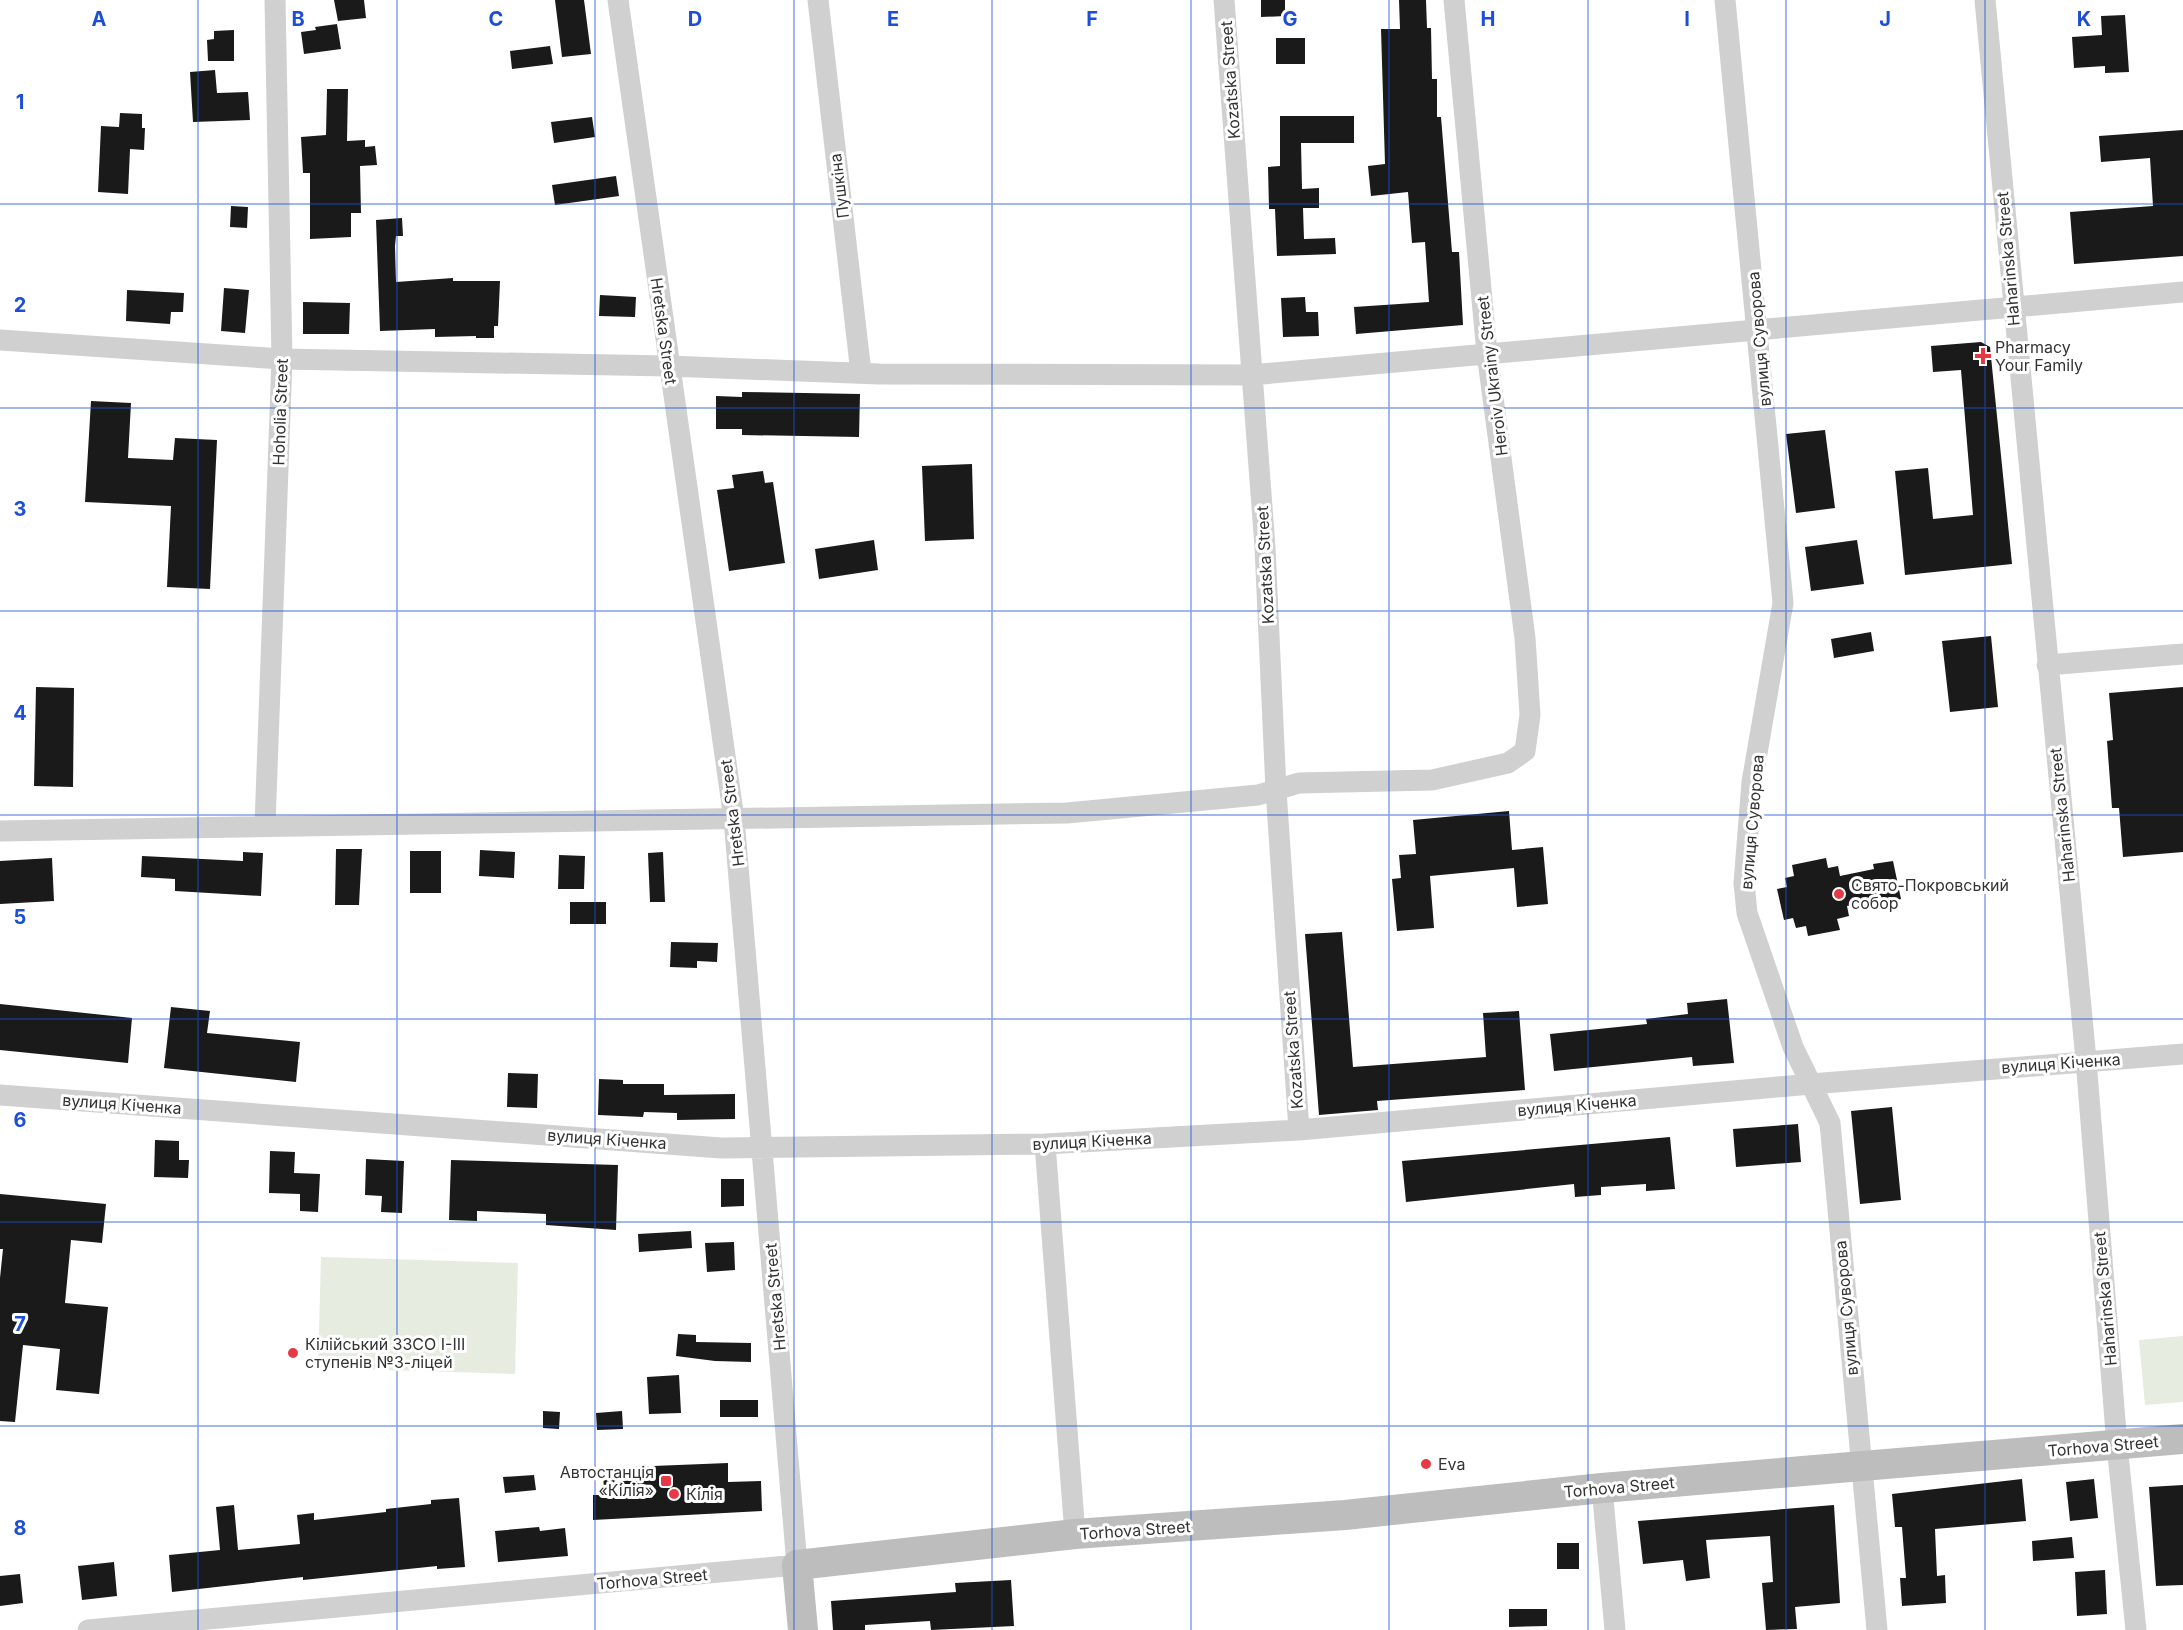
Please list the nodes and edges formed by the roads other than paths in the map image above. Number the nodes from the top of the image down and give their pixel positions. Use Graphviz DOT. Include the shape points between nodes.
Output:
graph roads {
  1 [pos="274,0"];
  2 [pos="618,0"];
  3 [pos="818,0"];
  4 [pos="1224,0"];
  5 [pos="1454,0"];
  6 [pos="1725,0"];
  7 [pos="1986,0"];
  8 [pos="2183,292"];
  9 [pos="2013,307"];
  10 [pos="1758,329"];
  11 [pos="0,340"];
  12 [pos="1487,353"];
  13 [pos="282,359"];
  14 [pos="668,366"];
  15 [pos="861,373"];
  16 [pos="1251,375"];
  17 [pos="2183,654"];
  18 [pos="2047,665"];
  19 [pos="1276,790"];
  20 [pos="734,819"];
  21 [pos="265,825"];
  22 [pos="0,831"];
  23 [pos="2183,1054"];
  24 [pos="2086,1060"];
  25 [pos="1811,1084"];
  26 [pos="0,1095"];
  27 [pos="1299,1130"];
  28 [pos="1045,1143"];
  29 [pos="763,1148"];
  30 [pos="2183,1439"];
  31 [pos="2117,1445"];
  32 [pos="1859,1466"];
  33 [pos="1602,1488"];
  34 [pos="1075,1534"];
  35 [pos="797,1565"];
  36 [pos="88,1630"];
  37 [pos="803,1630"];
  38 [pos="1615,1630"];
  39 [pos="1876,1630"];
  40 [pos="2136,1630"];
  1 -- 13 [label="street, Hoholia Street"];
  2 -- 14 [label="street, Hretska Street"];
  3 -- 15 [label="street, Пушкіна"];
  4 -- 16 [label="street, Kozatska Street"];
  5 -- 12 [label="street, Heroiv Ukrainy Street"];
  6 -- 10 [label="street, вулиця Суворова"];
  7 -- 9 [label="street, Haharinska Street"];
  8 -- 9 [label="street"];
  9 -- 10 [label="street"];
  9 -- 18 [label="street, Haharinska Street"];
  10 -- 12 [label="street"];
  10 -- 25 [label="street, вулиця Суворова" via="1783,603 1752,782 1744,883 1747,913 1793,1047"];
  11 -- 13 [label="street"];
  12 -- 16 [label="street"];
  12 -- 19 [label="street, Heroiv Ukrainy Street" via="1525,638 1530,715 1525,751 1508,763 1432,780 1299,783"];
  13 -- 14 [label="street"];
  13 -- 21 [label="street, Hoholia Street"];
  14 -- 15 [label="street"];
  14 -- 20 [label="street, Hretska Street"];
  15 -- 16 [label="street"];
  16 -- 19 [label="street, Kozatska Street" via="1265,547"];
  17 -- 18 [label="street"];
  18 -- 24 [label="street, Haharinska Street"];
  19 -- 20 [label="street" via="1258,795 1067,813"];
  19 -- 27 [label="street, Kozatska Street"];
  20 -- 21 [label="street"];
  20 -- 29 [label="street, Hretska Street"];
  21 -- 22 [label="street"];
  23 -- 24 [label="street, вулиця Кіченка"];
  24 -- 25 [label="street, вулиця Кіченка"];
  24 -- 31 [label="street, Haharinska Street"];
  25 -- 27 [label="street, вулиця Кіченка"];
  25 -- 32 [label="street, вулиця Суворова" via="1830,1123"];
  26 -- 29 [label="street, вулиця Кіченка"];
  27 -- 28 [label="street, вулиця Кіченка"];
  28 -- 29 [label="street, вулиця Кіченка"];
  28 -- 34 [label="street"];
  29 -- 35 [label="street, Hretska Street"];
  30 -- 31 [label="main road, Torhova Street"];
  31 -- 32 [label="main road, Torhova Street"];
  31 -- 40 [label="street, Haharinska Street"];
  32 -- 33 [label="main road, Torhova Street"];
  32 -- 39 [label="street, вулиця Суворова"];
  33 -- 34 [label="main road, Torhova Street" via="1345,1515"];
  33 -- 38 [label="street"];
  34 -- 35 [label="main road, Torhova Street"];
  35 -- 36 [label="street, Torhova Street"];
  35 -- 37 [label="main road, Hretska Street"];
}
